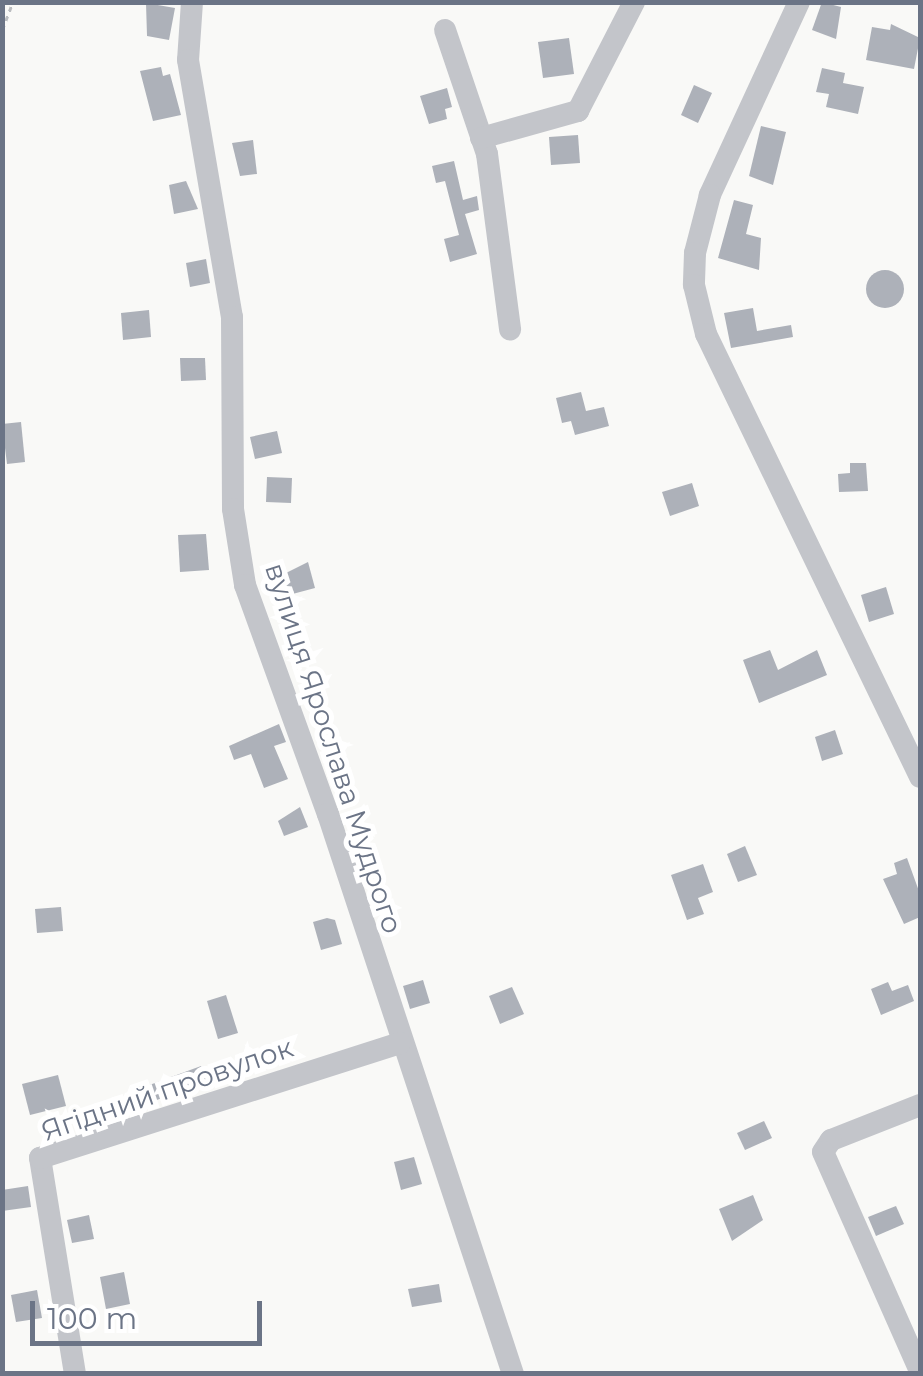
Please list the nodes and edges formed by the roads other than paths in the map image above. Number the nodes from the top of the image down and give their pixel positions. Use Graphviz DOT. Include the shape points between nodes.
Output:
graph roads {
  1 [pos="192,2"];
  2 [pos="634,2"];
  3 [pos="799,2"];
  4 [pos="445,30"];
  5 [pos="481,138"];
  6 [pos="510,329"];
  7 [pos="920,777"];
  8 [pos="400,1043"];
  9 [pos="920,1106"];
  10 [pos="920,1371"];
  11 [pos="75,1374"];
  12 [pos="512,1374"];
  1 -- 8 [label="street, вулиця Ярослава Мудрого" via="188,60 232,317 238,550 253,613 328,814"];
  2 -- 5 [label="street" via="578,112"];
  3 -- 7 [label="street" via="710,194 694,253 694,284 706,334"];
  4 -- 5 [label="street"];
  5 -- 6 [label="street"];
  8 -- 11 [label="street, Ягідний провулок" via="40,1158"];
  8 -- 12 [label="street, вулиця Ярослава Мудрого"];
  9 -- 10 [label="street" via="831,1140 823,1152"];
}
